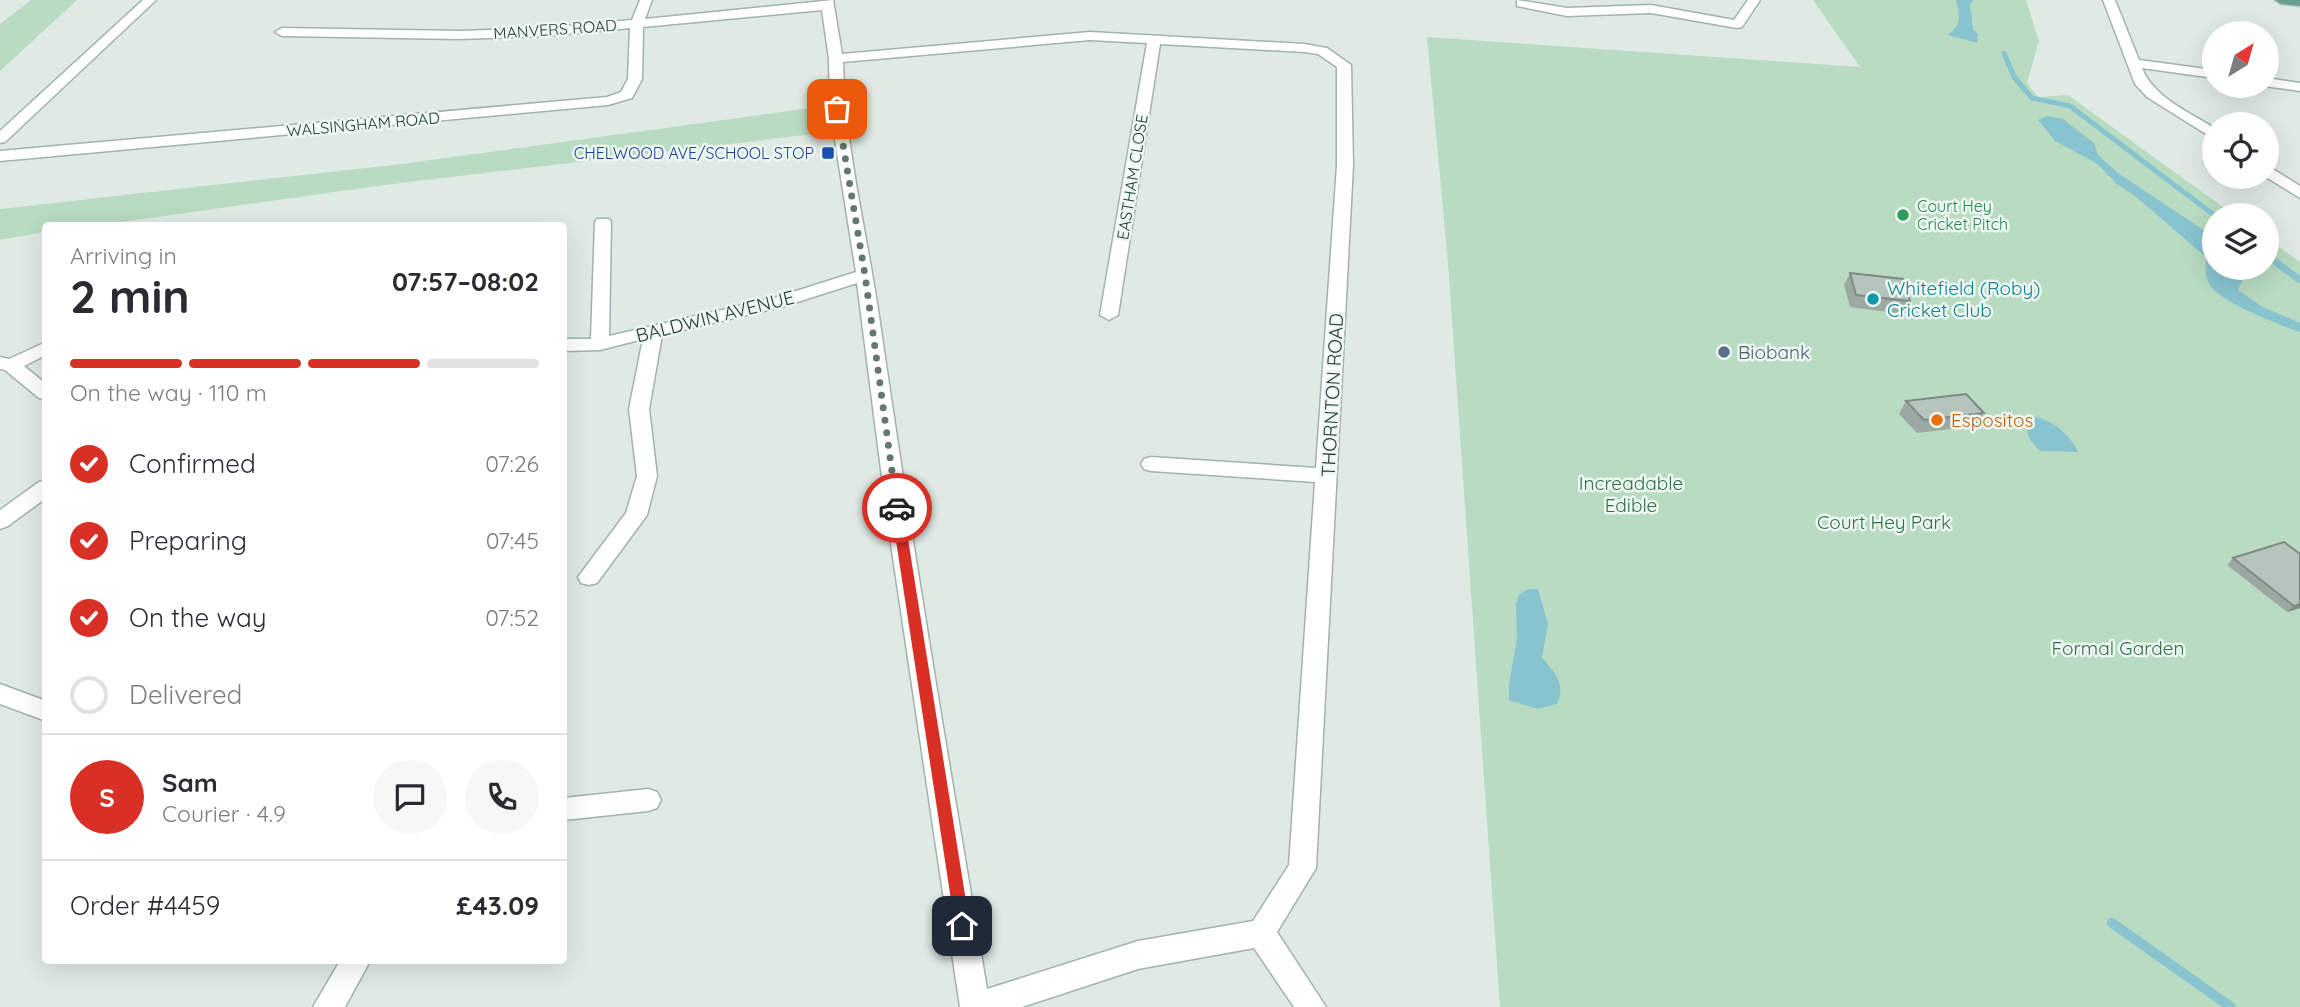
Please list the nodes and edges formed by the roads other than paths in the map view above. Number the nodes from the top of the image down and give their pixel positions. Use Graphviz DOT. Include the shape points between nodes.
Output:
graph roads {
  1 [pos="150,0"];
  2 [pos="646,0"];
  3 [pos="1754,0"];
  4 [pos="2109,0"];
  5 [pos="2281,0"];
  6 [pos="1520,2"];
  7 [pos="2300,2"];
  8 [pos="828,3"];
  9 [pos="1507,12"];
  10 [pos="636,23"];
  11 [pos="282,32"];
  12 [pos="1154,39"];
  13 [pos="836,59"];
  14 [pos="2133,63"];
  15 [pos="2202,72"];
  16 [pos="2279,84"];
  17 [pos="2300,86"];
  18 [pos="2202,127"];
  19 [pos="0,139"];
  20 [pos="0,156"];
  21 [pos="2279,178"];
  22 [pos="2300,192"];
  23 [pos="603,222"];
  24 [pos="865,275"];
  25 [pos="1109,315"];
  26 [pos="654,331"];
  27 [pos="600,344"];
  28 [pos="567,345"];
  29 [pos="42,350"];
  30 [pos="5,364"];
  31 [pos="42,391"];
  32 [pos="1151,464"];
  33 [pos="1327,476"];
  34 [pos="42,490"];
  35 [pos="0,521"];
  36 [pos="589,577"];
  37 [pos="0,694"];
  38 [pos="42,710"];
  39 [pos="648,800"];
  40 [pos="567,809"];
  41 [pos="1261,933"];
  42 [pos="354,964"];
  43 [pos="328,1007"];
  44 [pos="976,1007"];
  45 [pos="1311,1007"];
  1 -- 19 [label="street"];
  2 -- 10 [label="street, WALSINGHAM ROAD"];
  3 -- 6 [label="street" via="1738,28 1651,9 1567,12"];
  4 -- 14 [label="street"];
  5 -- 7 [label="main road"];
  6 -- 9 [label="street"];
  8 -- 10 [label="street, MANVERS ROAD"];
  8 -- 13 [label="street"];
  10 -- 11 [label="street, MANVERS ROAD" via="460,35"];
  10 -- 20 [label="street, WALSINGHAM ROAD" via="635,79 627,95 608,101"];
  12 -- 13 [label="street, THORNTON ROAD" via="1070,37"];
  12 -- 25 [label="street, EASTHAM CLOSE"];
  12 -- 33 [label="street, THORNTON ROAD" via="1304,48 1322,51 1344,65 1345,165"];
  13 -- 24 [label="street" via="837,109"];
  14 -- 15 [label="street"];
  14 -- 18 [label="street" via="2140,82 2152,94"];
  16 -- 17 [label="street"];
  21 -- 22 [label="street"];
  23 -- 27 [label="street"];
  24 -- 26 [label="street, BALDWIN AVENUE" via="779,302"];
  24 -- 44 [label="street" via="899,524"];
  26 -- 27 [label="street, BALDWIN AVENUE"];
  26 -- 36 [label="street" via="639,410 647,475 636,515"];
  27 -- 28 [label="street, BALDWIN AVENUE"];
  29 -- 30 [label="street"];
  30 -- 31 [label="street"];
  32 -- 33 [label="street"];
  33 -- 41 [label="street, THORNTON ROAD" via="1302,868"];
  34 -- 35 [label="street"];
  37 -- 38 [label="street"];
  39 -- 40 [label="street"];
  41 -- 44 [label="street" via="1138,955"];
  41 -- 45 [label="street"];
  42 -- 43 [label="street"];
}
